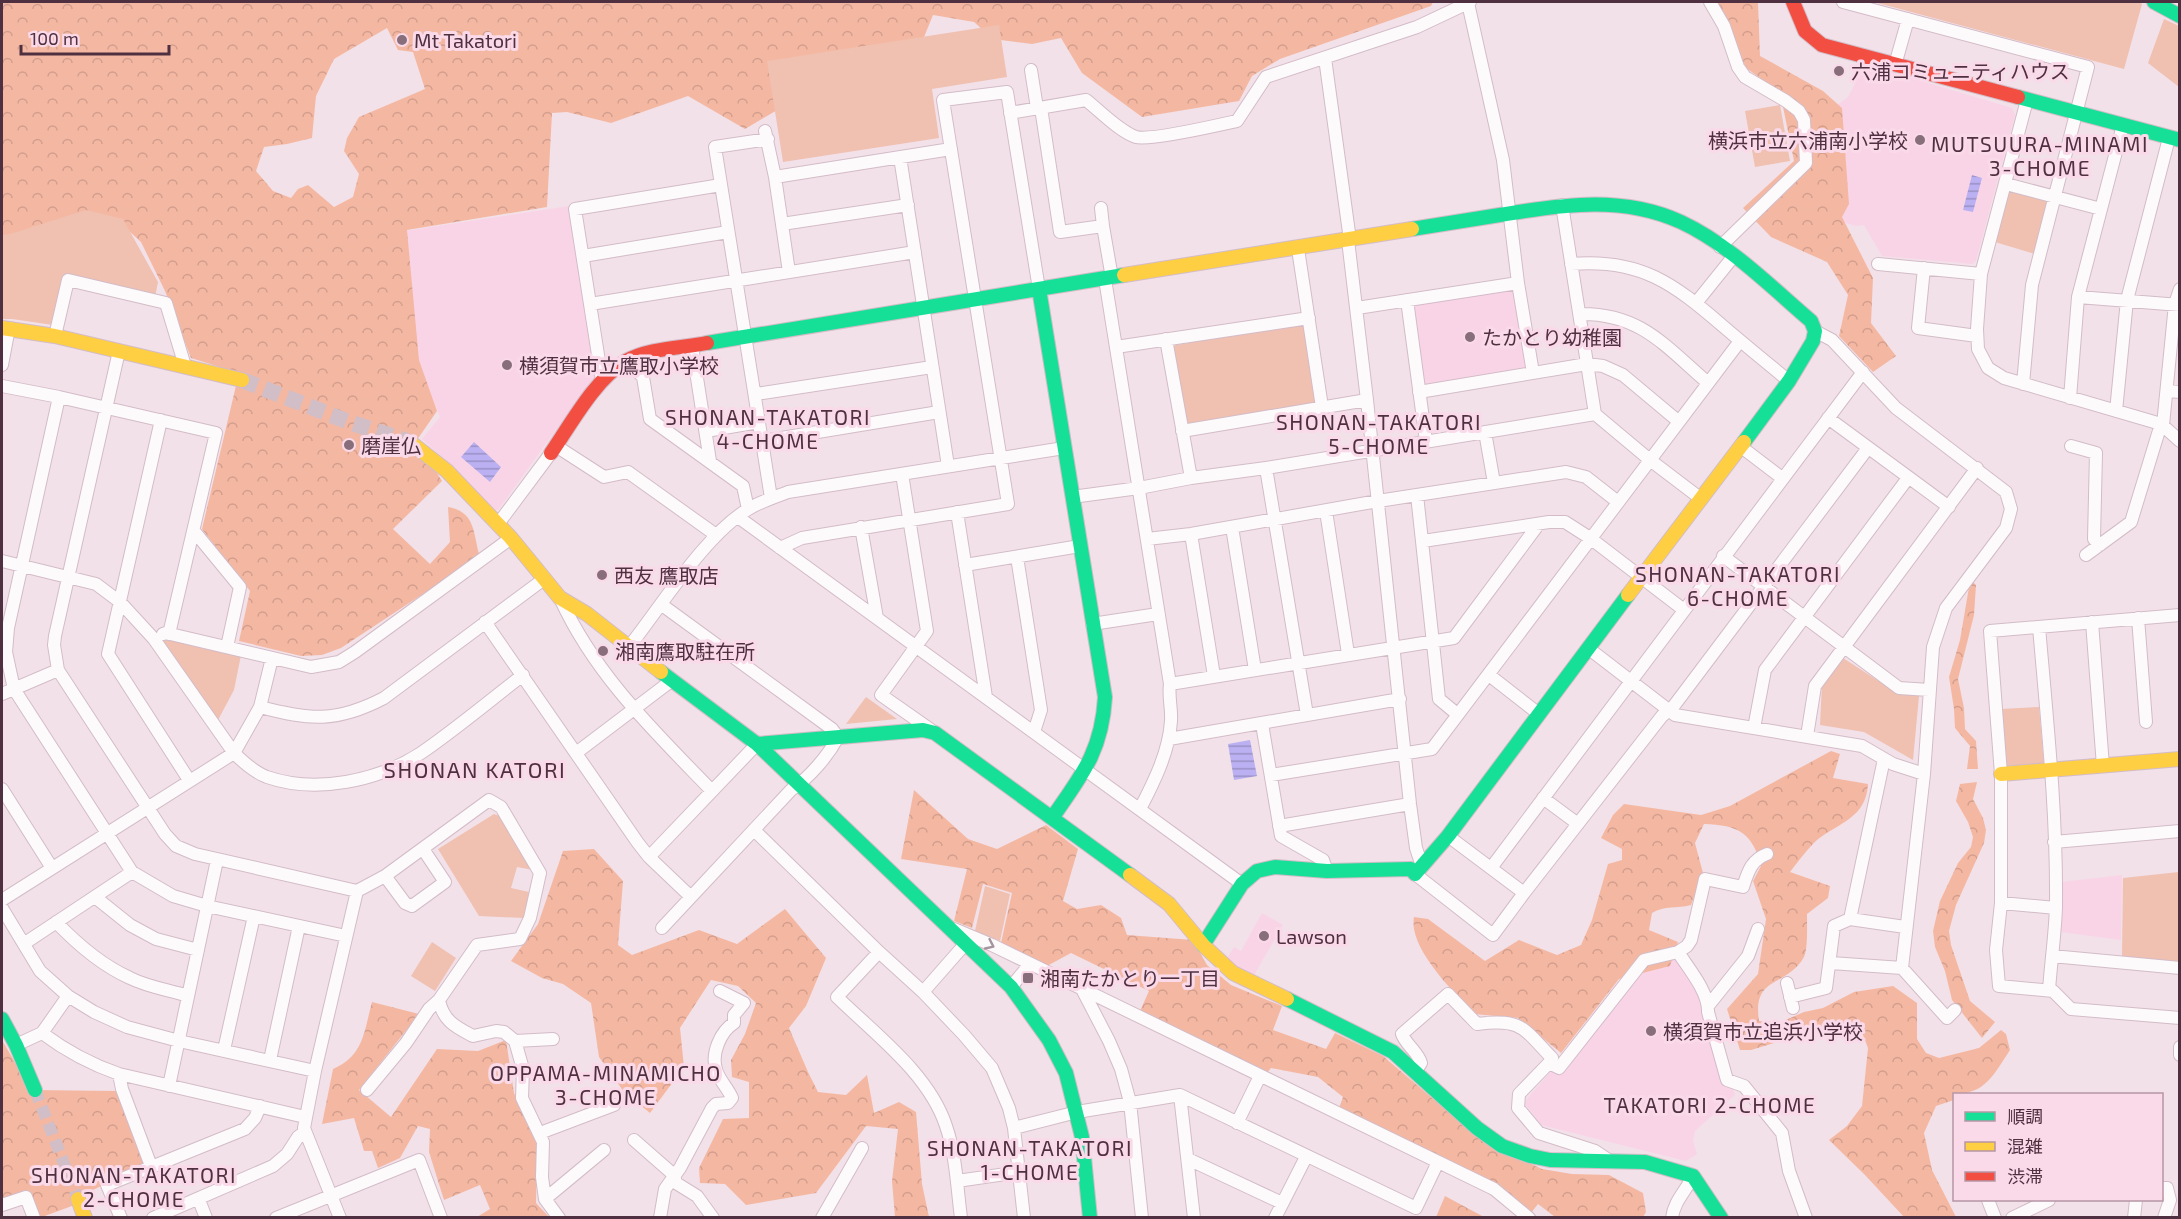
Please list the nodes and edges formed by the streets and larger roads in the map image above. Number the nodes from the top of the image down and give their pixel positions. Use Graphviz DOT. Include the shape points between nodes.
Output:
graph roads {
  1 [pos="1469,2"];
  2 [pos="1710,2"];
  3 [pos="1792,2"];
  4 [pos="1843,2"];
  5 [pos="2154,2"];
  6 [pos="2180,16"];
  7 [pos="1908,19"];
  8 [pos="1325,58"];
  9 [pos="1895,65"];
  10 [pos="1031,70"];
  11 [pos="2027,100"];
  12 [pos="1039,108"];
  13 [pos="1010,113"];
  14 [pos="2076,113"];
  15 [pos="2123,125"];
  16 [pos="2174,139"];
  17 [pos="951,149"];
  18 [pos="900,157"];
  19 [pos="775,177"];
  20 [pos="2006,184"];
  21 [pos="721,185"];
  22 [pos="2054,196"];
  23 [pos="908,205"];
  24 [pos="1562,205"];
  25 [pos="1101,208"];
  26 [pos="2101,209"];
  27 [pos="1510,214"];
  28 [pos="782,224"];
  29 [pos="1103,226"];
  30 [pos="728,232"];
  31 [pos="1349,240"];
  32 [pos="1720,247"];
  33 [pos="1298,249"];
  34 [pos="915,252"];
  35 [pos="583,256"];
  36 [pos="1733,257"];
  37 [pos="1571,264"];
  38 [pos="1878,264"];
  39 [pos="1924,268"];
  40 [pos="789,272"];
  41 [pos="1981,274"];
  42 [pos="1108,279"];
  43 [pos="736,281"];
  44 [pos="1518,283"];
  45 [pos="1039,289"];
  46 [pos="2180,289"];
  47 [pos="2078,297"];
  48 [pos="976,300"];
  49 [pos="1407,300"];
  50 [pos="2127,300"];
  51 [pos="1696,303"];
  52 [pos="590,304"];
  53 [pos="2177,305"];
  54 [pos="924,307"];
  55 [pos="1357,308"];
  56 [pos="1580,314"];
  57 [pos="1309,318"];
  58 [pos="5,328"];
  59 [pos="1815,331"];
  60 [pos="55,336"];
  61 [pos="1977,336"];
  62 [pos="745,337"];
  63 [pos="1166,339"];
  64 [pos="1740,341"];
  65 [pos="692,346"];
  66 [pos="1116,347"];
  67 [pos="119,351"];
  68 [pos="626,361"];
  69 [pos="1587,364"];
  70 [pos="2,365"];
  71 [pos="185,366"];
  72 [pos="932,367"];
  73 [pos="1863,372"];
  74 [pos="1533,374"];
  75 [pos="242,380"];
  76 [pos="602,380"];
  77 [pos="1789,381"];
  78 [pos="1707,382"];
  79 [pos="2023,384"];
  80 [pos="2,386"];
  81 [pos="2173,391"];
  82 [pos="1419,392"];
  83 [pos="756,394"];
  84 [pos="59,397"];
  85 [pos="2070,398"];
  86 [pos="1367,400"];
  87 [pos="1322,407"];
  88 [pos="106,408"];
  89 [pos="2116,411"];
  90 [pos="939,412"];
  91 [pos="1595,414"];
  92 [pos="1828,418"];
  93 [pos="161,420"];
  94 [pos="1678,421"];
  95 [pos="759,422"];
  96 [pos="2162,425"];
  97 [pos="1182,430"];
  98 [pos="706,431"];
  99 [pos="1485,432"];
  100 [pos="763,441"];
  101 [pos="1425,441"];
  102 [pos="2180,441"];
  103 [pos="410,442"];
  104 [pos="1740,446"];
  105 [pos="2071,446"];
  106 [pos="1064,448"];
  107 [pos="1868,448"];
  108 [pos="553,449"];
  109 [pos="1372,450"];
  110 [pos="1001,458"];
  111 [pos="710,460"];
  112 [pos="1650,460"];
  113 [pos="948,466"];
  114 [pos="1266,468"];
  115 [pos="1977,468"];
  116 [pos="902,474"];
  117 [pos="1191,478"];
  118 [pos="1782,478"];
  119 [pos="1908,478"];
  120 [pos="1494,483"];
  121 [pos="1138,488"];
  122 [pos="1417,495"];
  123 [pos="1072,497"];
  124 [pos="771,498"];
  125 [pos="1700,498"];
  126 [pos="1378,501"];
  127 [pos="1618,502"];
  128 [pos="1949,507"];
  129 [pos="748,509"];
  130 [pos="1326,511"];
  131 [pos="957,512"];
  132 [pos="738,517"];
  133 [pos="1275,518"];
  134 [pos="910,519"];
  135 [pos="498,525"];
  136 [pos="1538,525"];
  137 [pos="1232,526"];
  138 [pos="861,527"];
  139 [pos="194,531"];
  140 [pos="1191,534"];
  141 [pos="716,535"];
  142 [pos="511,538"];
  143 [pos="1590,538"];
  144 [pos="1147,539"];
  145 [pos="1423,541"];
  146 [pos="2100,545"];
  147 [pos="1080,546"];
  148 [pos="780,548"];
  149 [pos="2086,555"];
  150 [pos="1723,556"];
  151 [pos="1017,557"];
  152 [pos="2,561"];
  153 [pos="965,565"];
  154 [pos="22,566"];
  155 [pos="68,577"];
  156 [pos="1640,577"];
  157 [pos="544,579"];
  158 [pos="1762,587"];
  159 [pos="560,598"];
  160 [pos="120,602"];
  161 [pos="662,605"];
  162 [pos="1684,610"];
  163 [pos="1158,614"];
  164 [pos="2180,615"];
  165 [pos="1803,617"];
  166 [pos="877,618"];
  167 [pos="2138,618"];
  168 [pos="485,622"];
  169 [pos="2092,622"];
  170 [pos="1092,624"];
  171 [pos="2039,627"];
  172 [pos="169,634"];
  173 [pos="154,639"];
  174 [pos="1434,641"];
  175 [pos="916,646"];
  176 [pos="227,647"];
  177 [pos="1394,647"];
  178 [pos="1845,647"];
  179 [pos="628,648"];
  180 [pos="1588,648"];
  181 [pos="1348,654"];
  182 [pos="272,658"];
  183 [pos="1298,663"];
  184 [pos="58,670"];
  185 [pos="1255,670"];
  186 [pos="522,675"];
  187 [pos="1214,675"];
  188 [pos="1489,675"];
  189 [pos="671,681"];
  190 [pos="1631,682"];
  191 [pos="1170,684"];
  192 [pos="14,689"];
  193 [pos="1929,690"];
  194 [pos="2,694"];
  195 [pos="986,697"];
  196 [pos="1400,699"];
  197 [pos="260,707"];
  198 [pos="633,710"];
  199 [pos="1668,710"];
  200 [pos="1457,714"];
  201 [pos="1539,714"];
  202 [pos="1307,715"];
  203 [pos="2146,722"];
  204 [pos="1262,724"];
  205 [pos="1754,728"];
  206 [pos="1034,732"];
  207 [pos="935,733"];
  208 [pos="1807,736"];
  209 [pos="838,737"];
  210 [pos="1169,739"];
  211 [pos="757,744"];
  212 [pos="1406,752"];
  213 [pos="234,753"];
  214 [pos="576,753"];
  215 [pos="1884,759"];
  216 [pos="2180,759"];
  217 [pos="2103,766"];
  218 [pos="1085,770"];
  219 [pos="2051,770"];
  220 [pos="1924,774"];
  221 [pos="2001,774"];
  222 [pos="1271,775"];
  223 [pos="189,780"];
  224 [pos="799,785"];
  225 [pos="2,789"];
  226 [pos="712,790"];
  227 [pos="1544,798"];
  228 [pos="1410,804"];
  229 [pos="146,808"];
  230 [pos="1140,809"];
  231 [pos="1052,818"];
  232 [pos="1578,824"];
  233 [pos="1279,826"];
  234 [pos="754,830"];
  235 [pos="2180,831"];
  236 [pos="106,834"];
  237 [pos="1448,836"];
  238 [pos="2054,842"];
  239 [pos="423,849"];
  240 [pos="1767,854"];
  241 [pos="649,857"];
  242 [pos="217,860"];
  243 [pos="52,868"];
  244 [pos="1491,868"];
  245 [pos="1418,870"];
  246 [pos="1327,871"];
  247 [pos="132,872"];
  248 [pos="385,876"];
  249 [pos="1242,884"];
  250 [pos="357,891"];
  251 [pos="1524,893"];
  252 [pos="95,897"];
  253 [pos="691,897"];
  254 [pos="2,900"];
  255 [pos="2001,903"];
  256 [pos="207,906"];
  257 [pos="2,908"];
  258 [pos="2056,908"];
  259 [pos="254,916"];
  260 [pos="1850,920"];
  261 [pos="56,922"];
  262 [pos="298,926"];
  263 [pos="1905,927"];
  264 [pos="662,928"];
  265 [pos="950,928"];
  266 [pos="1758,929"];
  267 [pos="345,936"];
  268 [pos="25,943"];
  269 [pos="966,943"];
  270 [pos="1203,945"];
  271 [pos="198,950"];
  272 [pos="879,952"];
  273 [pos="1678,952"];
  274 [pos="2052,956"];
  275 [pos="1831,963"];
  276 [pos="1030,964"];
  277 [pos="1902,968"];
  278 [pos="2180,968"];
  279 [pos="1787,983"];
  280 [pos="1011,987"];
  281 [pos="1082,990"];
  282 [pos="2049,990"];
  283 [pos="720,991"];
  284 [pos="923,992"];
  285 [pos="68,996"];
  286 [pos="188,996"];
  287 [pos="439,1000"];
  288 [pos="1708,1006"];
  289 [pos="1955,1010"];
  290 [pos="2180,1018"];
  291 [pos="2,1019"];
  292 [pos="42,1034"];
  293 [pos="553,1039"];
  294 [pos="178,1041"];
  295 [pos="515,1041"];
  296 [pos="16,1045"];
  297 [pos="2180,1047"];
  298 [pos="224,1050"];
  299 [pos="2180,1055"];
  300 [pos="270,1060"];
  301 [pos="1549,1062"];
  302 [pos="315,1071"];
  303 [pos="1415,1072"];
  304 [pos="118,1074"];
  305 [pos="1260,1076"];
  306 [pos="169,1086"];
  307 [pos="35,1090"];
  308 [pos="367,1090"];
  309 [pos="1180,1095"];
  310 [pos="1130,1102"];
  311 [pos="260,1106"];
  312 [pos="614,1106"];
  313 [pos="1077,1112"];
  314 [pos="305,1117"];
  315 [pos="1237,1123"];
  316 [pos="1014,1128"];
  317 [pos="305,1132"];
  318 [pos="540,1133"];
  319 [pos="634,1140"];
  320 [pos="862,1148"];
  321 [pos="604,1150"];
  322 [pos="1306,1157"];
  323 [pos="1188,1159"];
  324 [pos="1610,1161"];
  325 [pos="1438,1162"];
  326 [pos="152,1166"];
  327 [pos="1020,1172"];
  328 [pos="675,1175"];
  329 [pos="1693,1176"];
  330 [pos="957,1180"];
  331 [pos="2163,1188"];
  332 [pos="331,1196"];
  333 [pos="78,1199"];
  334 [pos="545,1199"];
  335 [pos="199,1200"];
  336 [pos="1988,1201"];
  337 [pos="2047,1201"];
  338 [pos="2136,1201"];
  339 [pos="1282,1203"];
  340 [pos="2,1205"];
  341 [pos="437,1216"];
  342 [pos="34,1218"];
  343 [pos="85,1218"];
  344 [pos="121,1218"];
  345 [pos="153,1218"];
  346 [pos="206,1218"];
  347 [pos="276,1218"];
  348 [pos="340,1218"];
  349 [pos="559,1218"];
  350 [pos="660,1218"];
  351 [pos="713,1218"];
  352 [pos="822,1218"];
  353 [pos="961,1218"];
  354 [pos="1024,1218"];
  355 [pos="1090,1218"];
  356 [pos="1142,1218"];
  357 [pos="1194,1218"];
  358 [pos="1275,1218"];
  359 [pos="1528,1218"];
  360 [pos="1672,1218"];
  361 [pos="1721,1218"];
  362 [pos="1806,1218"];
  363 [pos="1995,1218"];
  364 [pos="2012,1218"];
  365 [pos="2134,1218"];
  366 [pos="2164,1218"];
  1 -- 8 [label="street" via="1418,27"];
  1 -- 27 [label="street" via="1503,160"];
  2 -- 32 [label="street" via="1745,77 1799,111 1804,120 1806,163"];
  3 -- 9 [label="street" via="1805,31 1817,42"];
  4 -- 7 [label="street"];
  5 -- 6 [label="street"];
  7 -- 9 [label="street"];
  7 -- 14 [label="street" via="2088,67"];
  8 -- 12 [label="street" via="1266,77 1237,121 1190,131 1138,138 1086,100"];
  8 -- 31 [label="street"];
  9 -- 11 [label="street"];
  10 -- 12 [label="street"];
  11 -- 14 [label="street"];
  11 -- 20 [label="street"];
  12 -- 13 [label="street"];
  12 -- 29 [label="street" via="1060,232"];
  13 -- 17 [label="street" via="1007,92 943,100"];
  13 -- 45 [label="street"];
  14 -- 15 [label="street"];
  14 -- 22 [label="street"];
  15 -- 16 [label="street"];
  15 -- 26 [label="street"];
  16 -- 50 [label="street"];
  17 -- 18 [label="street"];
  17 -- 48 [label="street"];
  18 -- 19 [label="street"];
  18 -- 23 [label="street"];
  19 -- 21 [label="street" via="767,135 715,147"];
  19 -- 28 [label="street"];
  20 -- 22 [label="street"];
  20 -- 41 [label="street"];
  21 -- 30 [label="street"];
  21 -- 35 [label="street" via="575,209"];
  22 -- 26 [label="street"];
  22 -- 79 [label="street" via="2032,285"];
  23 -- 28 [label="street"];
  23 -- 34 [label="street"];
  24 -- 27 [label="street"];
  24 -- 32 [label="street" via="1633,206 1674,219"];
  24 -- 37 [label="street"];
  25 -- 29 [label="street"];
  26 -- 47 [label="street"];
  27 -- 31 [label="street"];
  27 -- 44 [label="street"];
  28 -- 40 [label="street"];
  29 -- 42 [label="street"];
  30 -- 35 [label="street"];
  30 -- 43 [label="street"];
  31 -- 33 [label="street"];
  31 -- 55 [label="street"];
  32 -- 36 [label="street"];
  33 -- 42 [label="street"];
  33 -- 57 [label="street"];
  34 -- 40 [label="street"];
  34 -- 54 [label="street"];
  35 -- 52 [label="street"];
  36 -- 51 [label="street"];
  36 -- 59 [label="street" via="1811,321"];
  37 -- 51 [label="street" via="1614,263 1646,272 1678,288"];
  37 -- 56 [label="street"];
  38 -- 39 [label="street"];
  39 -- 41 [label="street"];
  39 -- 61 [label="street" via="1918,328"];
  40 -- 43 [label="street"];
  41 -- 61 [label="street"];
  42 -- 45 [label="street"];
  42 -- 66 [label="street"];
  43 -- 52 [label="street"];
  43 -- 62 [label="street"];
  44 -- 49 [label="street"];
  44 -- 74 [label="street"];
  45 -- 48 [label="street"];
  45 -- 106 [label="street"];
  46 -- 53 [label="street"];
  47 -- 50 [label="street"];
  47 -- 85 [label="street"];
  48 -- 54 [label="street"];
  48 -- 110 [label="street"];
  49 -- 55 [label="street"];
  49 -- 82 [label="street"];
  50 -- 53 [label="street"];
  50 -- 89 [label="street"];
  51 -- 64 [label="street"];
  52 -- 76 [label="street"];
  53 -- 81 [label="street"];
  54 -- 62 [label="street"];
  54 -- 72 [label="street"];
  55 -- 86 [label="street"];
  56 -- 69 [label="street"];
  56 -- 78 [label="street" via="1607,316 1640,327"];
  57 -- 63 [label="street"];
  57 -- 87 [label="street"];
  58 -- 60 [label="street"];
  58 -- 70 [label="street"];
  59 -- 73 [label="street" via="1832,340"];
  59 -- 77 [label="street"];
  60 -- 67 [label="street"];
  60 -- 71 [label="street" via="68,280 166,303"];
  61 -- 79 [label="street" via="1978,349 1988,368"];
  62 -- 65 [label="street"];
  62 -- 83 [label="street"];
  63 -- 66 [label="street"];
  63 -- 97 [label="street"];
  64 -- 77 [label="street"];
  64 -- 78 [label="street"];
  65 -- 68 [label="street"];
  65 -- 98 [label="street"];
  66 -- 121 [label="street"];
  67 -- 71 [label="street"];
  67 -- 88 [label="street"];
  68 -- 76 [label="street"];
  68 -- 111 [label="street" via="643,377 650,419"];
  69 -- 74 [label="street"];
  69 -- 91 [label="street"];
  69 -- 94 [label="street" via="1623,375"];
  71 -- 75 [label="street"];
  72 -- 83 [label="street"];
  72 -- 90 [label="street"];
  73 -- 92 [label="street"];
  73 -- 115 [label="street" via="1896,408"];
  74 -- 82 [label="street"];
  76 -- 108 [label="street"];
  77 -- 104 [label="street"];
  78 -- 94 [label="street"];
  79 -- 85 [label="street"];
  80 -- 84 [label="street"];
  81 -- 96 [label="street"];
  82 -- 101 [label="street"];
  83 -- 95 [label="street"];
  84 -- 88 [label="street"];
  84 -- 154 [label="street"];
  85 -- 89 [label="street"];
  86 -- 87 [label="street"];
  86 -- 109 [label="street"];
  87 -- 97 [label="street"];
  88 -- 93 [label="street"];
  88 -- 155 [label="street"];
  89 -- 96 [label="street"];
  90 -- 100 [label="street"];
  90 -- 113 [label="street"];
  91 -- 99 [label="street"];
  91 -- 112 [label="street"];
  92 -- 107 [label="street"];
  92 -- 118 [label="street"];
  93 -- 139 [label="street" via="216,433"];
  93 -- 160 [label="street"];
  94 -- 112 [label="street"];
  95 -- 98 [label="street"];
  95 -- 100 [label="street"];
  96 -- 102 [label="street"];
  96 -- 146 [label="street" via="2131,522"];
  97 -- 117 [label="street"];
  98 -- 111 [label="street"];
  99 -- 101 [label="street"];
  99 -- 120 [label="street"];
  100 -- 124 [label="street"];
  101 -- 109 [label="street"];
  103 -- 135 [label="street" via="447,471"];
  104 -- 118 [label="street"];
  104 -- 125 [label="street"];
  105 -- 146 [label="street" via="2096,453 2094,539"];
  106 -- 110 [label="street"];
  106 -- 123 [label="street"];
  107 -- 119 [label="street"];
  107 -- 158 [label="street"];
  108 -- 135 [label="street"];
  108 -- 141 [label="street" via="604,477 628,472"];
  109 -- 114 [label="street"];
  109 -- 126 [label="street"];
  110 -- 113 [label="street"];
  110 -- 131 [label="street" via="1008,504"];
  111 -- 129 [label="street" via="743,486"];
  112 -- 125 [label="street"];
  112 -- 127 [label="street"];
  113 -- 116 [label="street"];
  114 -- 117 [label="street"];
  114 -- 133 [label="street"];
  115 -- 128 [label="street"];
  115 -- 193 [label="street" via="2006,492 2010,518 1946,608 1933,647"];
  116 -- 124 [label="street"];
  116 -- 134 [label="street"];
  117 -- 121 [label="street"];
  118 -- 150 [label="street"];
  119 -- 128 [label="street"];
  119 -- 165 [label="street"];
  120 -- 122 [label="street"];
  120 -- 127 [label="street" via="1575,473"];
  121 -- 123 [label="street"];
  121 -- 144 [label="street"];
  122 -- 126 [label="street"];
  122 -- 145 [label="street"];
  123 -- 147 [label="street"];
  124 -- 129 [label="street"];
  125 -- 156 [label="street"];
  126 -- 130 [label="street"];
  126 -- 177 [label="street"];
  127 -- 143 [label="street"];
  128 -- 178 [label="street"];
  129 -- 132 [label="street"];
  130 -- 133 [label="street"];
  130 -- 181 [label="street"];
  131 -- 134 [label="street"];
  131 -- 153 [label="street"];
  132 -- 141 [label="street"];
  132 -- 148 [label="street"];
  133 -- 137 [label="street"];
  133 -- 183 [label="street"];
  134 -- 138 [label="street"];
  134 -- 175 [label="street" via="927,630"];
  135 -- 142 [label="street"];
  136 -- 143 [label="street" via="1565,522"];
  136 -- 145 [label="street"];
  136 -- 174 [label="street" via="1454,638"];
  137 -- 140 [label="street"];
  137 -- 185 [label="street"];
  138 -- 148 [label="street" via="802,538"];
  138 -- 166 [label="street"];
  139 -- 172 [label="street"];
  139 -- 176 [label="street" via="240,587"];
  140 -- 144 [label="street"];
  140 -- 187 [label="street"];
  141 -- 161 [label="street"];
  142 -- 157 [label="street"];
  142 -- 182 [label="street" via="339,662 311,667"];
  143 -- 156 [label="street"];
  143 -- 188 [label="street"];
  144 -- 163 [label="street"];
  145 -- 174 [label="street"];
  146 -- 149 [label="street"];
  147 -- 151 [label="street"];
  147 -- 170 [label="street"];
  148 -- 166 [label="street"];
  150 -- 158 [label="street"];
  150 -- 162 [label="street"];
  151 -- 153 [label="street"];
  151 -- 206 [label="street" via="1041,710"];
  152 -- 154 [label="street"];
  153 -- 195 [label="street"];
  154 -- 155 [label="street"];
  154 -- 192 [label="street" via="6,652"];
  155 -- 160 [label="street" via="96,584"];
  155 -- 184 [label="street" via="54,645"];
  156 -- 162 [label="street"];
  156 -- 180 [label="street"];
  157 -- 159 [label="street"];
  157 -- 168 [label="street"];
  158 -- 165 [label="street"];
  158 -- 199 [label="street"];
  159 -- 179 [label="street" via="587,614"];
  159 -- 198 [label="street" via="576,633"];
  160 -- 173 [label="street"];
  160 -- 223 [label="street" via="108,654"];
  161 -- 179 [label="street"];
  161 -- 209 [label="street"];
  162 -- 190 [label="street"];
  163 -- 170 [label="street"];
  163 -- 191 [label="street"];
  164 -- 167 [label="street"];
  165 -- 178 [label="street"];
  165 -- 205 [label="street" via="1765,670"];
  166 -- 175 [label="street"];
  167 -- 169 [label="street"];
  167 -- 203 [label="street"];
  168 -- 186 [label="street"];
  168 -- 197 [label="street" via="384,698 364,708 340,716 298,717"];
  169 -- 171 [label="street"];
  169 -- 217 [label="street"];
  170 -- 218 [label="street" via="1105,712 1095,756"];
  171 -- 219 [label="street"];
  171 -- 221 [label="street" via="1990,631"];
  172 -- 173 [label="street"];
  172 -- 176 [label="street"];
  173 -- 213 [label="street"];
  174 -- 177 [label="street"];
  174 -- 200 [label="street" via="1439,699"];
  175 -- 195 [label="street"];
  175 -- 207 [label="street" via="881,694"];
  176 -- 182 [label="street"];
  177 -- 181 [label="street"];
  177 -- 196 [label="street"];
  178 -- 193 [label="street" via="1899,688"];
  178 -- 208 [label="street" via="1815,686"];
  179 -- 189 [label="street"];
  180 -- 190 [label="street"];
  180 -- 201 [label="street"];
  181 -- 183 [label="street"];
  182 -- 197 [label="street"];
  183 -- 185 [label="street"];
  183 -- 202 [label="street"];
  184 -- 192 [label="street"];
  184 -- 229 [label="street"];
  185 -- 187 [label="street"];
  186 -- 213 [label="street" via="419,754 383,772 348,781 299,785 266,777"];
  186 -- 214 [label="street"];
  187 -- 191 [label="street"];
  188 -- 200 [label="street"];
  188 -- 201 [label="street"];
  189 -- 198 [label="street"];
  189 -- 211 [label="street"];
  190 -- 199 [label="street"];
  190 -- 227 [label="street"];
  191 -- 210 [label="street"];
  192 -- 194 [label="street"];
  192 -- 236 [label="street"];
  193 -- 220 [label="street"];
  195 -- 206 [label="street"];
  196 -- 202 [label="street"];
  196 -- 212 [label="street"];
  197 -- 213 [label="street"];
  198 -- 214 [label="street"];
  198 -- 226 [label="street"];
  199 -- 205 [label="street" via="1675,715"];
  199 -- 232 [label="street"];
  200 -- 212 [label="street" via="1432,748"];
  201 -- 237 [label="street"];
  202 -- 204 [label="street"];
  204 -- 210 [label="street"];
  204 -- 222 [label="street"];
  205 -- 208 [label="street"];
  206 -- 218 [label="street"];
  207 -- 209 [label="street" via="923,730"];
  207 -- 231 [label="street"];
  208 -- 215 [label="street" via="1862,746"];
  209 -- 211 [label="street"];
  209 -- 224 [label="street"];
  210 -- 230 [label="street"];
  211 -- 224 [label="street"];
  211 -- 226 [label="street"];
  212 -- 222 [label="street"];
  212 -- 228 [label="street"];
  213 -- 223 [label="street"];
  214 -- 241 [label="street"];
  215 -- 220 [label="street"];
  215 -- 260 [label="street"];
  216 -- 217 [label="street"];
  217 -- 219 [label="street"];
  218 -- 230 [label="street"];
  218 -- 231 [label="street"];
  219 -- 221 [label="street"];
  219 -- 238 [label="street"];
  220 -- 263 [label="street"];
  221 -- 255 [label="street"];
  222 -- 233 [label="street"];
  223 -- 229 [label="street"];
  224 -- 234 [label="street"];
  224 -- 265 [label="street"];
  225 -- 243 [label="street"];
  226 -- 241 [label="street"];
  227 -- 232 [label="street"];
  227 -- 244 [label="street"];
  228 -- 233 [label="street"];
  228 -- 245 [label="street"];
  229 -- 236 [label="street"];
  229 -- 242 [label="street" via="176,846"];
  230 -- 249 [label="street"];
  231 -- 270 [label="street" via="1169,904"];
  232 -- 251 [label="street"];
  233 -- 246 [label="street" via="1281,836 1323,860"];
  234 -- 253 [label="street"];
  234 -- 272 [label="street"];
  235 -- 238 [label="street"];
  236 -- 243 [label="street"];
  236 -- 247 [label="street"];
  237 -- 244 [label="street"];
  237 -- 245 [label="street"];
  238 -- 258 [label="street"];
  239 -- 248 [label="street"];
  239 -- 248 [label="street" via="445,882 412,906 405,903"];
  239 -- 287 [label="street" via="489,800 501,807 540,873 530,918 520,939 477,945"];
  240 -- 273 [label="street" via="1748,869 1743,887 1705,879 1691,940"];
  241 -- 253 [label="street"];
  242 -- 250 [label="street"];
  242 -- 256 [label="street"];
  243 -- 254 [label="street"];
  244 -- 251 [label="street"];
  245 -- 246 [label="street"];
  245 -- 251 [label="street" via="1493,935"];
  246 -- 249 [label="street" via="1275,867 1257,871"];
  247 -- 252 [label="street"];
  247 -- 256 [label="street" via="173,896"];
  248 -- 250 [label="street"];
  249 -- 270 [label="street"];
  250 -- 267 [label="street"];
  252 -- 261 [label="street"];
  252 -- 271 [label="street" via="129,925 156,939"];
  253 -- 264 [label="street"];
  255 -- 258 [label="street"];
  255 -- 282 [label="street" via="1996,950 1999,986"];
  256 -- 259 [label="street"];
  256 -- 271 [label="street"];
  257 -- 268 [label="street"];
  258 -- 274 [label="street"];
  259 -- 262 [label="street"];
  259 -- 298 [label="street"];
  260 -- 263 [label="street"];
  260 -- 275 [label="street" via="1834,926"];
  261 -- 268 [label="street"];
  261 -- 286 [label="street" via="77,945 114,970 132,980"];
  262 -- 267 [label="street"];
  262 -- 300 [label="street"];
  263 -- 277 [label="street"];
  265 -- 269 [label="street"];
  265 -- 276 [label="street, one-way"];
  266 -- 288 [label="street" via="1748,956"];
  267 -- 302 [label="street"];
  268 -- 285 [label="street" via="40,970"];
  269 -- 280 [label="street"];
  269 -- 284 [label="street"];
  270 -- 303 [label="street" via="1233,973 1393,1052"];
  271 -- 286 [label="street"];
  272 -- 284 [label="street"];
  272 -- 330 [label="street" via="837,997 916,1073 933,1095 949,1136"];
  273 -- 288 [label="street"];
  273 -- 301 [label="street" via="1644,960 1559,1068"];
  274 -- 278 [label="street"];
  274 -- 282 [label="street"];
  275 -- 277 [label="street"];
  275 -- 279 [label="street" via="1826,988 1791,1003"];
  276 -- 280 [label="street"];
  276 -- 281 [label="street"];
  277 -- 289 [label="street" via="1947,1018"];
  280 -- 313 [label="street" via="1049,1040 1066,1073"];
  281 -- 305 [label="street"];
  281 -- 310 [label="street" via="1109,1041"];
  282 -- 290 [label="street" via="2071,1009"];
  283 -- 328 [label="street" via="744,1003 716,1049 715,1068 732,1098 712,1108"];
  284 -- 316 [label="street" via="992,1068"];
  285 -- 292 [label="street"];
  285 -- 294 [label="street" via="127,1027"];
  286 -- 294 [label="street"];
  287 -- 295 [label="street" via="448,1021 473,1036 496,1031"];
  287 -- 308 [label="street"];
  288 -- 362 [label="street" via="1726,1080 1744,1086 1782,1133 1789,1171"];
  291 -- 296 [label="street"];
  292 -- 296 [label="street"];
  292 -- 304 [label="street" via="68,1052"];
  293 -- 295 [label="street"];
  294 -- 298 [label="street"];
  294 -- 306 [label="street"];
  295 -- 318 [label="street" via="523,1069 522,1098"];
  296 -- 307 [label="street"];
  297 -- 299 [label="street"];
  298 -- 300 [label="street"];
  300 -- 302 [label="street"];
  301 -- 303 [label="street" via="1552,1058 1525,1030 1507,1022 1477,1024 1448,994 1402,1034 1419,1057 1421,1064"];
  301 -- 324 [label="street" via="1519,1094 1518,1108 1539,1133 1595,1151"];
  302 -- 314 [label="street"];
  303 -- 324 [label="street" via="1502,1146 1550,1160"];
  304 -- 306 [label="street"];
  304 -- 326 [label="street"];
  305 -- 315 [label="street"];
  305 -- 325 [label="street"];
  306 -- 311 [label="street"];
  309 -- 310 [label="street"];
  309 -- 315 [label="street"];
  309 -- 323 [label="street"];
  310 -- 313 [label="street"];
  310 -- 356 [label="street"];
  311 -- 314 [label="street"];
  311 -- 326 [label="street" via="245,1129"];
  312 -- 318 [label="street"];
  313 -- 316 [label="street"];
  313 -- 355 [label="street"];
  314 -- 317 [label="street"];
  315 -- 322 [label="street"];
  316 -- 327 [label="street"];
  317 -- 332 [label="street"];
  317 -- 335 [label="street" via="273,1166"];
  318 -- 334 [label="street"];
  319 -- 328 [label="street"];
  320 -- 352 [label="street"];
  321 -- 334 [label="street"];
  322 -- 325 [label="street" via="1416,1208"];
  322 -- 339 [label="street"];
  323 -- 339 [label="street"];
  323 -- 357 [label="street"];
  324 -- 329 [label="street" via="1645,1162"];
  325 -- 359 [label="street" via="1494,1189"];
  326 -- 344 [label="street" via="107,1185"];
  327 -- 330 [label="street"];
  327 -- 354 [label="street"];
  328 -- 350 [label="street" via="665,1189"];
  328 -- 351 [label="street" via="676,1183 697,1196"];
  329 -- 360 [label="street" via="1675,1203"];
  329 -- 361 [label="street"];
  330 -- 353 [label="street"];
  331 -- 366 [label="street" via="2167,1188 2170,1200"];
  332 -- 341 [label="street" via="418,1160"];
  332 -- 347 [label="street"];
  332 -- 348 [label="street"];
  333 -- 343 [label="street"];
  334 -- 349 [label="street"];
  335 -- 345 [label="street"];
  335 -- 346 [label="street"];
  336 -- 363 [label="street"];
  337 -- 364 [label="street"];
  338 -- 365 [label="street"];
  339 -- 358 [label="street"];
  340 -- 342 [label="street" via="26,1197"];
}
